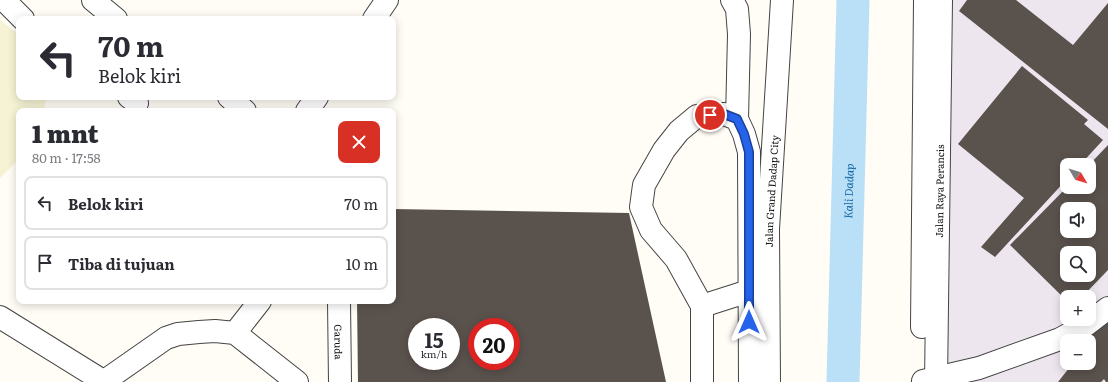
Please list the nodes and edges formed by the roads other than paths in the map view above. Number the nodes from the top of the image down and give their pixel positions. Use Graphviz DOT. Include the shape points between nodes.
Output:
graph roads {
  1 [pos="4,0"];
  2 [pos="93,0"];
  3 [pos="387,0"];
  4 [pos="732,0"];
  5 [pos="782,0"];
  6 [pos="925,0"];
  7 [pos="941,0"];
  8 [pos="20,16"];
  9 [pos="112,16"];
  10 [pos="376,16"];
  11 [pos="232,100"];
  12 [pos="242,108"];
  13 [pos="737,119"];
  14 [pos="749,291"];
  15 [pos="258,304"];
  16 [pos="339,304"];
  17 [pos="702,306"];
  18 [pos="1108,308"];
  19 [pos="0,317"];
  20 [pos="235,333"];
  21 [pos="929,381"];
  22 [pos="103,382"];
  23 [pos="298,382"];
  24 [pos="340,382"];
  25 [pos="702,382"];
  26 [pos="750,382"];
  27 [pos="769,382"];
  1 -- 8 [label="street"];
  2 -- 9 [label="street"];
  3 -- 10 [label="street"];
  4 -- 13 [label="street" via="737,9 739,34"];
  5 -- 27 [label="street, Jalan Grand Dadap City" via="768,230"];
  6 -- 21 [label="street, Jalan Raya Perancis"];
  7 -- 21 [label="street, Jalan Raya Perancis"];
  11 -- 12 [label="street"];
  13 -- 14 [label="street" via="749,152"];
  13 -- 17 [label="street" via="724,114 697,116 679,131 664,150 644,185 641,207 651,230 676,259"];
  14 -- 17 [label="street"];
  14 -- 26 [label="street"];
  15 -- 20 [label="street"];
  16 -- 24 [label="street, Garuda"];
  17 -- 25 [label="street"];
  18 -- 21 [label="street" via="1086,325 1060,339 978,368"];
  19 -- 22 [label="street"];
  20 -- 22 [label="street" via="199,332 166,338"];
  20 -- 23 [label="street"];
}
